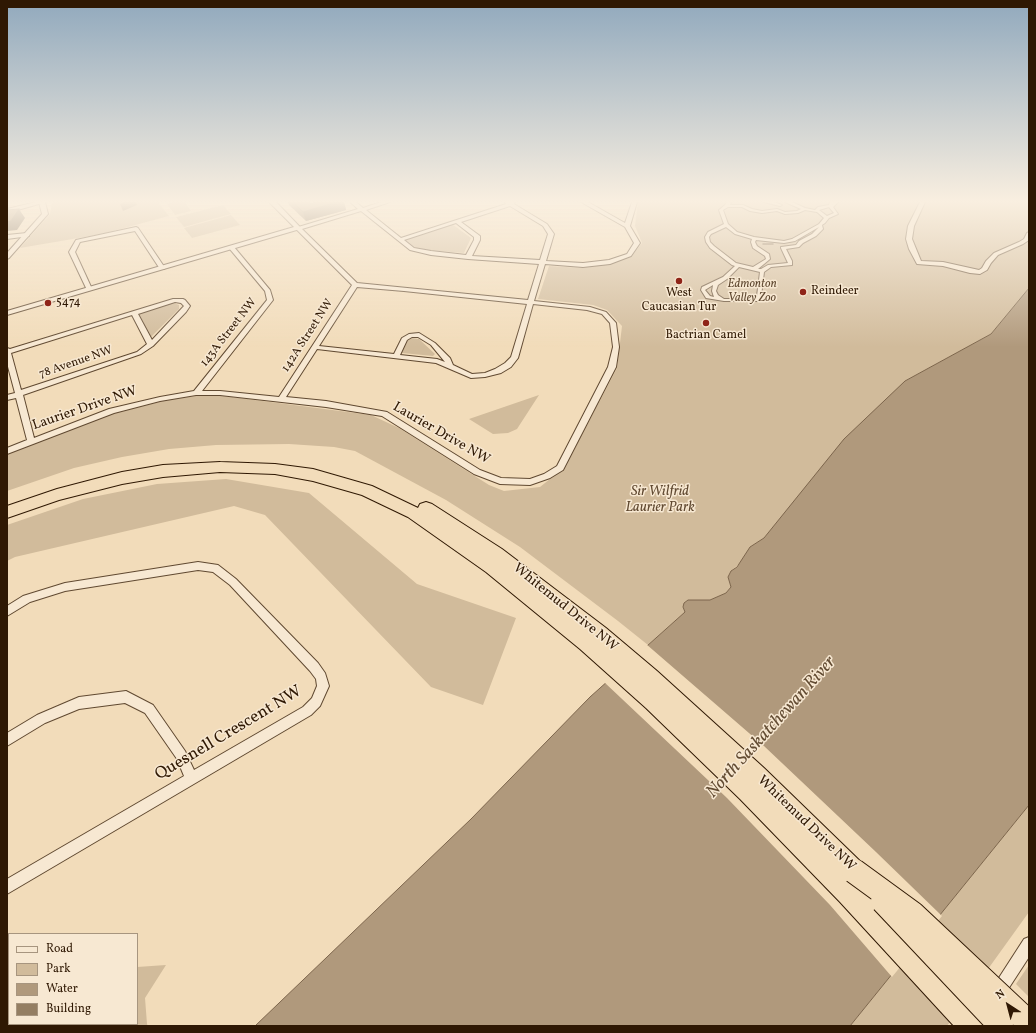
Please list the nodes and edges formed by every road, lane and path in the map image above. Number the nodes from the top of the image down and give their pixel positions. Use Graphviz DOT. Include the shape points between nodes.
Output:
graph roads {
  1 [pos="73,250"];
  2 [pos="150,250"];
  3 [pos="224,250"];
  4 [pos="234,250"];
  5 [pos="321,250"];
  6 [pos="418,250"];
  7 [pos="472,250"];
  8 [pos="546,250"];
  9 [pos="632,250"];
  10 [pos="716,250"];
  11 [pos="759,250"];
  12 [pos="784,250"];
  13 [pos="913,250"];
  14 [pos="1005,250"];
  15 [pos="468,257"];
  16 [pos="542,263"];
  17 [pos="737,266"];
  18 [pos="162,268"];
  19 [pos="754,269"];
  20 [pos="762,271"];
  21 [pos="720,281"];
  22 [pos="354,286"];
  23 [pos="89,289"];
  24 [pos="728,300"];
  25 [pos="532,302"];
  26 [pos="7,313"];
  27 [pos="134,313"];
  28 [pos="151,345"];
  29 [pos="314,347"];
  30 [pos="7,351"];
  31 [pos="396,356"];
  32 [pos="450,366"];
  33 [pos="19,393"];
  34 [pos="196,393"];
  35 [pos="7,398"];
  36 [pos="281,399"];
  37 [pos="32,441"];
  38 [pos="7,451"];
  39 [pos="7,503"];
  40 [pos="7,512"];
  41 [pos="7,611"];
  42 [pos="593,639"];
  43 [pos="7,740"];
  44 [pos="191,778"];
  45 [pos="854,871"];
  46 [pos="7,887"];
  47 [pos="1029,944"];
  48 [pos="1029,1023"];
  49 [pos="973,1026"];
  50 [pos="976,1026"];
  51 [pos="1002,1026"];
  1 -- 23 [label="street"];
  2 -- 18 [label="street"];
  3 -- 18 [label="street"];
  4 -- 34 [label="street, 143A Street NW" via="268,292 270,300"];
  5 -- 22 [label="street"];
  6 -- 15 [label="street"];
  7 -- 15 [label="street"];
  8 -- 16 [label="street"];
  9 -- 16 [label="street" via="629,255 610,262 583,265"];
  10 -- 17 [label="street"];
  11 -- 19 [label="street" via="768,258"];
  12 -- 20 [label="street" via="790,263 770,266"];
  13 -- 14 [label="street" via="920,263 943,264 980,272 996,254"];
  15 -- 16 [label="street"];
  16 -- 25 [label="street"];
  17 -- 19 [label="street"];
  17 -- 21 [label="street"];
  18 -- 23 [label="street"];
  19 -- 20 [label="street"];
  20 -- 24 [label="street" via="759,296 756,300"];
  21 -- 24 [label="street" via="715,294"];
  21 -- 24 [label="street" via="705,286 703,290 710,298"];
  22 -- 25 [label="street, Laurier Drive NW"];
  22 -- 29 [label="street, 142A Street NW"];
  23 -- 26 [label="street"];
  25 -- 32 [label="street" via="514,358 508,365 485,375 471,376"];
  25 -- 36 [label="street, Laurier Drive NW" via="588,308 604,313 613,323 616,347 612,366 560,468 546,476 530,482 500,481 477,472 384,414"];
  27 -- 28 [label="street"];
  27 -- 28 [label="street, 78 Avenue NW" via="175,300 183,301 186,306"];
  27 -- 30 [label="street"];
  28 -- 33 [label="street, 78 Avenue NW" via="139,353"];
  29 -- 31 [label="street"];
  29 -- 36 [label="street, 142A Street NW"];
  30 -- 33 [label="street"];
  31 -- 32 [label="street" via="437,361"];
  31 -- 32 [label="street" via="404,339 411,335 419,335 433,344 448,360"];
  33 -- 35 [label="street, 78 Avenue NW"];
  33 -- 37 [label="street"];
  34 -- 36 [label="street, Laurier Drive NW"];
  34 -- 37 [label="street, Laurier Drive NW" via="112,411"];
  37 -- 38 [label="street, Laurier Drive NW"];
  39 -- 42 [label="highway, Whitemud Drive NW" via="100,475 196,459 243,458 313,465 384,486 433,511 496,554"];
  40 -- 42 [label="highway, Whitemud Drive NW" via="77,489 163,471 245,467 313,475 366,490 414,512"];
  41 -- 44 [label="street, Quesnell Crescent NW" via="27,599 65,587 198,566 215,568 224,573 316,670 322,682 322,691 307,711"];
  42 -- 45 [label="highway, Whitemud Drive NW" via="650,678"];
  42 -- 49 [label="highway, Whitemud Drive NW" via="854,898"];
  43 -- 44 [label="street" via="41,719 79,703 126,697 149,709 181,755"];
  44 -- 46 [label="street, Quesnell Crescent NW"];
  45 -- 48 [label="highway, bridge" via="913,914"];
  45 -- 51 [label="highway, Whitemud Drive NW, bridge"];
  47 -- 50 [label="street"];
}
